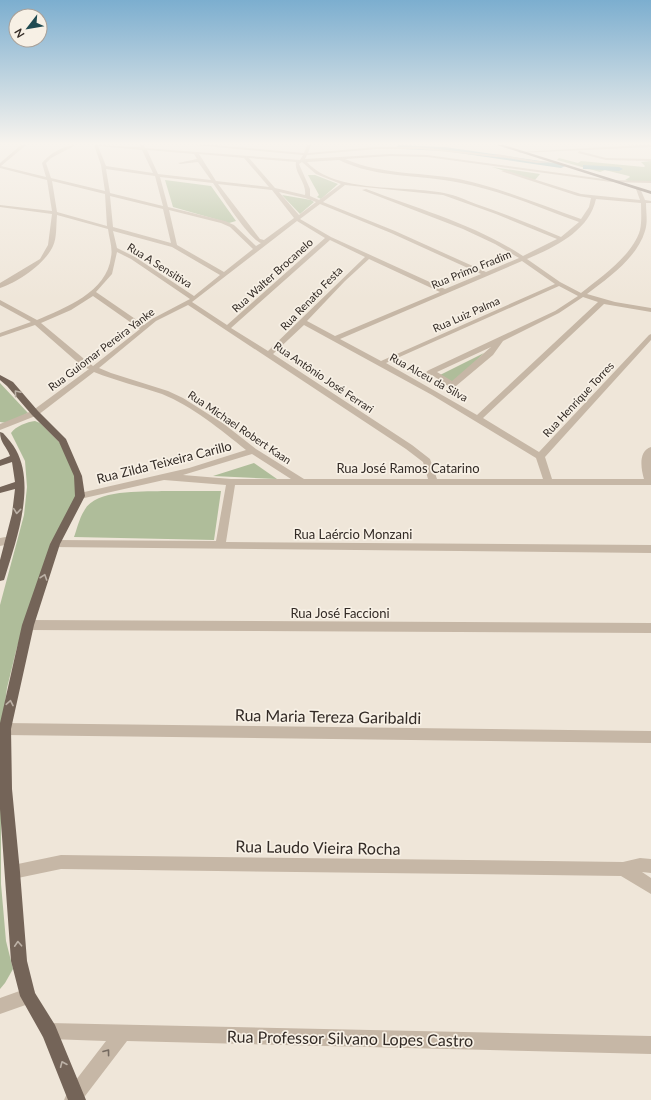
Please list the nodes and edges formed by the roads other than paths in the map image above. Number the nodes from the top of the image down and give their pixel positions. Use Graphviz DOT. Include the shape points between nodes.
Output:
graph roads {
  1 [pos="53,196"];
  2 [pos="108,196"];
  3 [pos="117,196"];
  4 [pos="163,196"];
  5 [pos="225,196"];
  6 [pos="280,196"];
  7 [pos="326,196"];
  8 [pos="378,196"];
  9 [pos="451,196"];
  10 [pos="510,196"];
  11 [pos="587,196"];
  12 [pos="641,196"];
  13 [pos="307,197"];
  14 [pos="594,198"];
  15 [pos="319,201"];
  16 [pos="643,201"];
  17 [pos="651,202"];
  18 [pos="0,206"];
  19 [pos="166,209"];
  20 [pos="55,212"];
  21 [pos="297,219"];
  22 [pos="581,221"];
  23 [pos="244,222"];
  24 [pos="232,226"];
  25 [pos="110,228"];
  26 [pos="329,238"];
  27 [pos="562,239"];
  28 [pos="265,242"];
  29 [pos="174,246"];
  30 [pos="115,250"];
  31 [pos="257,250"];
  32 [pos="368,257"];
  33 [pos="524,258"];
  34 [pos="485,274"];
  35 [pos="225,275"];
  36 [pos="559,284"];
  37 [pos="0,286"];
  38 [pos="444,291"];
  39 [pos="93,293"];
  40 [pos="582,294"];
  41 [pos="192,301"];
  42 [pos="602,301"];
  43 [pos="0,302"];
  44 [pos="651,310"];
  45 [pos="36,322"];
  46 [pos="304,322"];
  47 [pos="228,327"];
  48 [pos="143,328"];
  49 [pos="0,334"];
  50 [pos="651,336"];
  51 [pos="336,338"];
  52 [pos="501,340"];
  53 [pos="269,354"];
  54 [pos="381,363"];
  55 [pos="94,368"];
  56 [pos="432,372"];
  57 [pos="0,376"];
  58 [pos="423,377"];
  59 [pos="31,409"];
  60 [pos="478,418"];
  61 [pos="0,428"];
  62 [pos="0,435"];
  63 [pos="651,450"];
  64 [pos="254,451"];
  65 [pos="540,456"];
  66 [pos="15,458"];
  67 [pos="0,463"];
  68 [pos="215,465"];
  69 [pos="164,477"];
  70 [pos="210,481"];
  71 [pos="301,481"];
  72 [pos="433,481"];
  73 [pos="231,482"];
  74 [pos="548,482"];
  75 [pos="651,482"];
  76 [pos="19,485"];
  77 [pos="0,490"];
  78 [pos="80,496"];
  79 [pos="11,540"];
  80 [pos="0,542"];
  81 [pos="55,544"];
  82 [pos="220,545"];
  83 [pos="651,549"];
  84 [pos="0,577"];
  85 [pos="28,625"];
  86 [pos="651,628"];
  87 [pos="5,729"];
  88 [pos="651,737"];
  89 [pos="651,866"];
  90 [pos="623,869"];
  91 [pos="13,872"];
  92 [pos="651,887"];
  93 [pos="28,996"];
  94 [pos="0,1006"];
  95 [pos="49,1031"];
  96 [pos="123,1032"];
  97 [pos="651,1045"];
  98 [pos="75,1098"];
  1 -- 20 [label="street"];
  2 -- 25 [label="street"];
  3 -- 19 [label="street"];
  4 -- 19 [label="street"];
  5 -- 23 [label="street"];
  6 -- 21 [label="street"];
  7 -- 15 [label="street, Rua Guiomar Pereira Yanke"];
  8 -- 33 [label="street" via="480,235"];
  9 -- 27 [label="street"];
  10 -- 22 [label="street"];
  11 -- 14 [label="street"];
  12 -- 16 [label="street"];
  13 -- 15 [label="street"];
  14 -- 16 [label="street"];
  14 -- 22 [label="street, Rua Primo Fradim" via="591,210"];
  15 -- 21 [label="street, Rua Guiomar Pereira Yanke"];
  15 -- 34 [label="street"];
  16 -- 17 [label="street"];
  16 -- 40 [label="street" via="642,232 630,253"];
  18 -- 20 [label="street"];
  19 -- 24 [label="street"];
  19 -- 29 [label="street"];
  20 -- 25 [label="street"];
  20 -- 37 [label="street" via="51,245 46,254 33,268"];
  21 -- 26 [label="street"];
  21 -- 28 [label="street, Rua Guiomar Pereira Yanke"];
  22 -- 27 [label="street, Rua Primo Fradim" via="577,228"];
  23 -- 24 [label="street"];
  23 -- 28 [label="street" via="258,240"];
  24 -- 31 [label="street"];
  25 -- 29 [label="street"];
  25 -- 30 [label="street"];
  26 -- 32 [label="street"];
  26 -- 47 [label="street, Rua Walter Brocanelo"];
  27 -- 33 [label="street, Rua Primo Fradim"];
  28 -- 31 [label="street, Rua Guiomar Pereira Yanke"];
  29 -- 35 [label="street"];
  30 -- 39 [label="street" via="111,270"];
  30 -- 41 [label="street, Rua A Sensitiva" via="133,258"];
  31 -- 35 [label="street, Rua Guiomar Pereira Yanke"];
  32 -- 38 [label="street"];
  32 -- 46 [label="street, Rua Renato Festa" via="350,272"];
  33 -- 34 [label="street, Rua Primo Fradim"];
  33 -- 36 [label="street"];
  34 -- 38 [label="street, Rua Primo Fradim"];
  35 -- 41 [label="street, Rua Guiomar Pereira Yanke"];
  36 -- 40 [label="street"];
  36 -- 54 [label="street, Rua Luiz Palma"];
  38 -- 51 [label="street, Rua Primo Fradim"];
  39 -- 45 [label="street"];
  39 -- 48 [label="street"];
  40 -- 42 [label="street"];
  40 -- 52 [label="street" via="564,308"];
  41 -- 47 [label="street, Rua Antônio José Ferrari"];
  41 -- 48 [label="street, Rua Guiomar Pereira Yanke"];
  42 -- 44 [label="street"];
  42 -- 60 [label="street"];
  43 -- 45 [label="street, Rua Michael Robert Kaan"];
  45 -- 49 [label="street"];
  45 -- 55 [label="street, Rua Michael Robert Kaan" via="77,358"];
  46 -- 51 [label="street, Rua Alceu da Silva"];
  46 -- 53 [label="street, Rua Renato Festa"];
  47 -- 53 [label="street, Rua Antônio José Ferrari"];
  48 -- 55 [label="street, Rua Guiomar Pereira Yanke"];
  50 -- 65 [label="street, Rua Henrique Torres"];
  51 -- 54 [label="street, Rua Alceu da Silva"];
  52 -- 56 [label="street"];
  52 -- 56 [label="street" via="490,353 453,384"];
  53 -- 72 [label="street, Rua Antônio José Ferrari" via="409,447 427,461"];
  54 -- 60 [label="street, Rua Alceu da Silva"];
  55 -- 59 [label="street, Rua Guiomar Pereira Yanke" via="48,403"];
  55 -- 64 [label="street, Rua Michael Robert Kaan" via="180,400"];
  56 -- 58 [label="street"];
  59 -- 57 [label="main road, one-way"];
  59 -- 61 [label="street, Rua Guiomar Pereira Yanke"];
  59 -- 78 [label="main road" via="63,441 78,476"];
  60 -- 65 [label="street, Rua Alceu da Silva"];
  62 -- 66 [label="main road"];
  63 -- 75 [label="street" via="644,464"];
  64 -- 68 [label="street, Rua Zilda Teixeira Carillo"];
  64 -- 71 [label="street, Rua Michael Robert Kaan"];
  65 -- 74 [label="street, Rua Henrique Torres"];
  66 -- 67 [label="main road"];
  66 -- 76 [label="main road"];
  68 -- 69 [label="street, Rua Zilda Teixeira Carillo"];
  68 -- 70 [label="street"];
  69 -- 70 [label="street, Rua José Ramos Catarino"];
  69 -- 78 [label="street, Rua Zilda Teixeira Carillo"];
  70 -- 73 [label="street, Rua José Ramos Catarino"];
  71 -- 72 [label="street, Rua José Ramos Catarino"];
  71 -- 73 [label="street, Rua José Ramos Catarino"];
  72 -- 74 [label="street, Rua José Ramos Catarino"];
  73 -- 82 [label="street"];
  74 -- 75 [label="street, Rua José Ramos Catarino"];
  76 -- 77 [label="main road"];
  76 -- 79 [label="main road, one-way" via="17,515"];
  78 -- 81 [label="main road"];
  79 -- 80 [label="street"];
  79 -- 84 [label="main road"];
  81 -- 82 [label="street, Rua Laércio Monzani"];
  85 -- 81 [label="main road, one-way"];
  82 -- 83 [label="street, Rua Laércio Monzani"];
  85 -- 86 [label="street, Rua José Faccioni"];
  87 -- 85 [label="main road, one-way"];
  87 -- 88 [label="street, Rua Maria Tereza Garibaldi"];
  87 -- 91 [label="main road" via="5,789"];
  89 -- 90 [label="street, Rua Laudo Vieira Rocha" via="640,865"];
  90 -- 91 [label="street, Rua Laudo Vieira Rocha" via="61,862"];
  90 -- 92 [label="street"];
  93 -- 91 [label="main road, one-way" via="19,962"];
  93 -- 94 [label="street"];
  93 -- 95 [label="main road"];
  95 -- 96 [label="street, Rua Professor Silvano Lopes Castro"];
  98 -- 95 [label="main road, one-way"];
  96 -- 97 [label="street, Rua Professor Silvano Lopes Castro"];
  98 -- 96 [label="street, one-way"];
}
